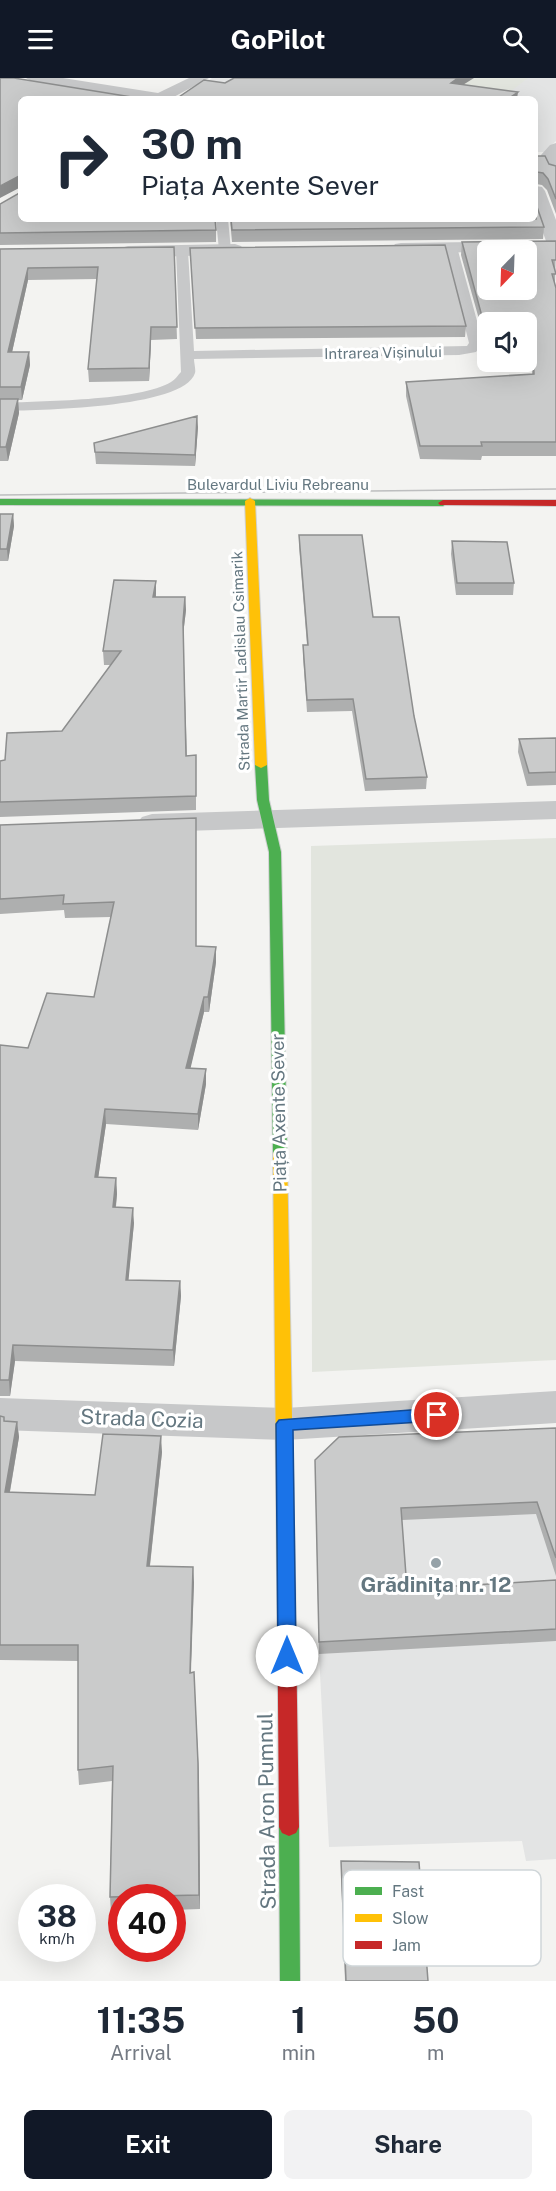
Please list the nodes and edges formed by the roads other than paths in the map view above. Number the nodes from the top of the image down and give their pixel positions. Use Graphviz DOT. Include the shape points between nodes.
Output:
graph roads {
  1 [pos="34,78"];
  2 [pos="201,78"];
  3 [pos="146,96"];
  4 [pos="162,96"];
  5 [pos="556,148"];
  6 [pos="556,171"];
  7 [pos="556,186"];
  8 [pos="538,188"];
  9 [pos="538,194"];
  10 [pos="222,222"];
  11 [pos="556,245"];
  12 [pos="451,247"];
  13 [pos="388,248"];
  14 [pos="225,250"];
  15 [pos="248,250"];
  16 [pos="182,251"];
  17 [pos="114,252"];
  18 [pos="189,355"];
  19 [pos="0,407"];
  20 [pos="250,501"];
  21 [pos="0,502"];
  22 [pos="556,502"];
  23 [pos="556,810"];
  24 [pos="267,820"];
  25 [pos="127,824"];
  26 [pos="556,1407"];
  27 [pos="0,1414"];
  28 [pos="285,1424"];
  29 [pos="290,1981"];
  1 -- 3 [label="street"];
  2 -- 4 [label="street"];
  5 -- 6 [label="street" via="549,156"];
  7 -- 8 [label="street"];
  9 -- 11 [label="street"];
  10 -- 14 [label="lane"];
  11 -- 12 [label="street"];
  12 -- 13 [label="street"];
  12 -- 18 [label="lane, Intrarea Vișinului" via="476,342 471,349"];
  14 -- 15 [label="street"];
  14 -- 16 [label="street"];
  16 -- 17 [label="street"];
  16 -- 18 [label="lane"];
  18 -- 19 [label="lane" via="188,373 176,385 153,394 88,403"];
  20 -- 21 [label="street, Bulevardul Liviu Rebreanu"];
  20 -- 22 [label="street, Bulevardul Liviu Rebreanu"];
  20 -- 24 [label="street, Strada Martir Ladislau Csimarik"];
  23 -- 24 [label="street"];
  24 -- 25 [label="street"];
  24 -- 28 [label="street, Piața Axente Sever" via="275,852"];
  26 -- 28 [label="street"];
  27 -- 28 [label="street, Strada Cozia"];
  28 -- 29 [label="street, Strada Aron Pumnul"];
}
